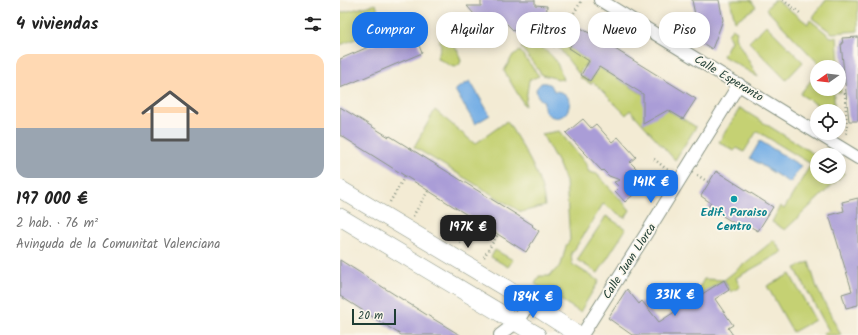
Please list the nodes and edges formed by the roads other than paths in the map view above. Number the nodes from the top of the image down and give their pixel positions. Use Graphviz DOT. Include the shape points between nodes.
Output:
graph roads {
  1 [pos="600,0"];
  2 [pos="739,84"];
  3 [pos="810,129"];
  4 [pos="829,140"];
  5 [pos="858,158"];
  6 [pos="340,190"];
  7 [pos="340,217"];
  8 [pos="529,303"];
  9 [pos="516,322"];
  10 [pos="500,335"];
  11 [pos="537,335"];
  12 [pos="578,335"];
  13 [pos="582,335"];
  1 -- 2 [label="street, Calle Esperanto"];
  2 -- 3 [label="street, Calle Esperanto"];
  2 -- 13 [label="street, Calle Juan Llorca"];
  4 -- 5 [label="street, Calle Esperanto"];
  6 -- 8 [label="main road"];
  7 -- 9 [label="main road"];
  8 -- 9 [label="street"];
  8 -- 12 [label="main road"];
  9 -- 10 [label="street"];
  9 -- 11 [label="main road"];
}
